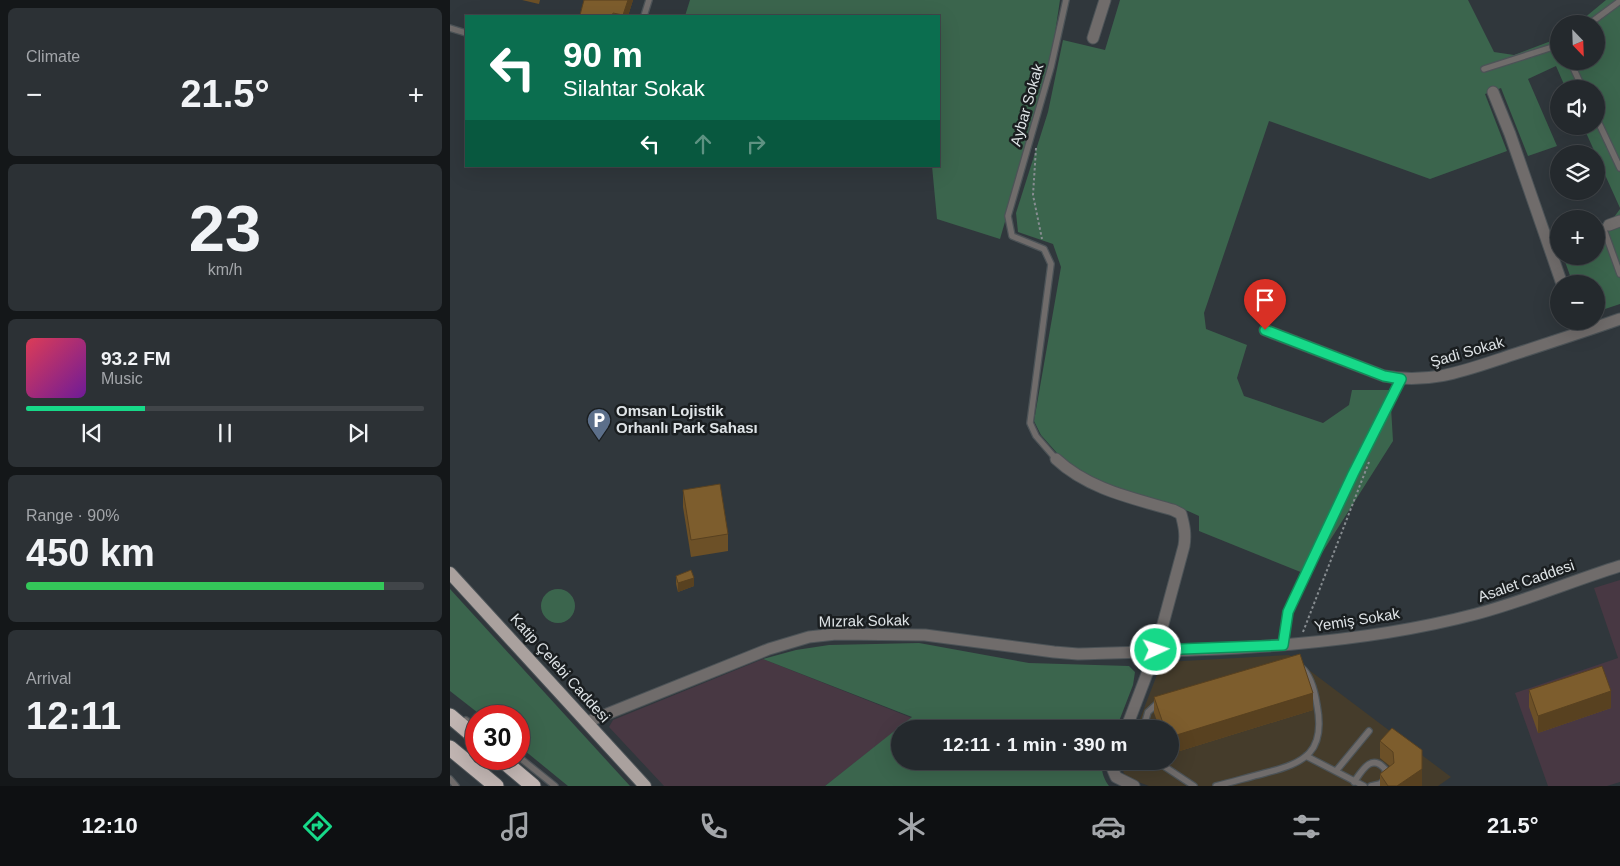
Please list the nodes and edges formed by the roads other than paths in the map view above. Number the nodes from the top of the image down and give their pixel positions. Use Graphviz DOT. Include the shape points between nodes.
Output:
graph roads {
  1 [pos="649,0"];
  2 [pos="1066,0"];
  3 [pos="1105,0"];
  4 [pos="1620,1"];
  5 [pos="644,15"];
  6 [pos="1602,15"];
  7 [pos="450,28"];
  8 [pos="465,33"];
  9 [pos="1093,38"];
  10 [pos="1550,48"];
  11 [pos="1484,69"];
  12 [pos="1493,92"];
  13 [pos="1604,135"];
  14 [pos="1620,168"];
  15 [pos="1611,224"];
  16 [pos="1550,234"];
  17 [pos="1620,274"];
  18 [pos="1620,319"];
  19 [pos="1265,330"];
  20 [pos="1578,330"];
  21 [pos="1579,333"];
  22 [pos="1401,379"];
  23 [pos="1056,459"];
  24 [pos="1620,566"];
  25 [pos="450,573"];
  26 [pos="1441,621"];
  27 [pos="1283,645"];
  28 [pos="1156,650"];
  29 [pos="1294,665"];
  30 [pos="1167,701"];
  31 [pos="450,710"];
  32 [pos="450,716"];
  33 [pos="465,720"];
  34 [pos="1129,720"];
  35 [pos="1145,720"];
  36 [pos="587,722"];
  37 [pos="465,729"];
  38 [pos="1368,732"];
  39 [pos="450,748"];
  40 [pos="1306,756"];
  41 [pos="530,766"];
  42 [pos="514,770"];
  43 [pos="1113,770"];
  44 [pos="1170,770"];
  45 [pos="1336,771"];
  46 [pos="450,779"];
  47 [pos="1354,782"];
  48 [pos="456,786"];
  49 [pos="496,786"];
  50 [pos="533,786"];
  51 [pos="555,786"];
  52 [pos="644,786"];
  53 [pos="1134,786"];
  54 [pos="1194,786"];
  55 [pos="1216,786"];
  56 [pos="1364,786"];
  57 [pos="1371,786"];
  1 -- 5 [label="lane"];
  2 -- 23 [label="lane, Aybar Sokak" via="1051,67 1008,216 1012,236 1044,249 1051,264 1030,423 1036,436"];
  3 -- 9 [label="street"];
  4 -- 6 [label="lane"];
  7 -- 8 [label="lane"];
  10 -- 11 [label="lane"];
  12 -- 16 [label="street"];
  13 -- 14 [label="lane"];
  15 -- 17 [label="lane"];
  18 -- 21 [label="street, Şadi Sokak"];
  19 -- 22 [label="street, Şadi Sokak" via="1384,376"];
  20 -- 21 [label="street"];
  21 -- 22 [label="street, Şadi Sokak" via="1456,373 1420,380"];
  22 -- 27 [label="lane" via="1288,612"];
  23 -- 28 [label="street" via="1076,476 1101,488 1181,514 1185,529 1184,546"];
  24 -- 26 [label="street, Asalet Caddesi" via="1476,614"];
  25 -- 36 [label="main road, Katip Çelebi Caddesi"];
  26 -- 27 [label="street, Yemiş Sokak" via="1348,638"];
  27 -- 28 [label="street, Yemiş Sokak"];
  28 -- 34 [label="street"];
  28 -- 36 [label="street, Mızrak Sokak" via="1078,654 908,634 809,637 769,649"];
  29 -- 40 [label="lane" via="1307,673 1318,709 1318,734"];
  30 -- 35 [label="lane" via="1152,708"];
  31 -- 33 [label="lane"];
  32 -- 37 [label="highway"];
  36 -- 52 [label="main road, Katip Çelebi Caddesi"];
  38 -- 45 [label="lane"];
  39 -- 49 [label="highway"];
  40 -- 45 [label="lane"];
  40 -- 55 [label="lane" via="1289,767"];
  41 -- 51 [label="lane"];
  42 -- 50 [label="highway"];
  43 -- 53 [label="street" via="1122,782"];
  44 -- 54 [label="lane"];
  45 -- 47 [label="lane"];
  46 -- 48 [label="lane"];
  47 -- 56 [label="lane"];
  47 -- 57 [label="lane" via="1369,764 1379,763 1386,771 1386,778"];
}
